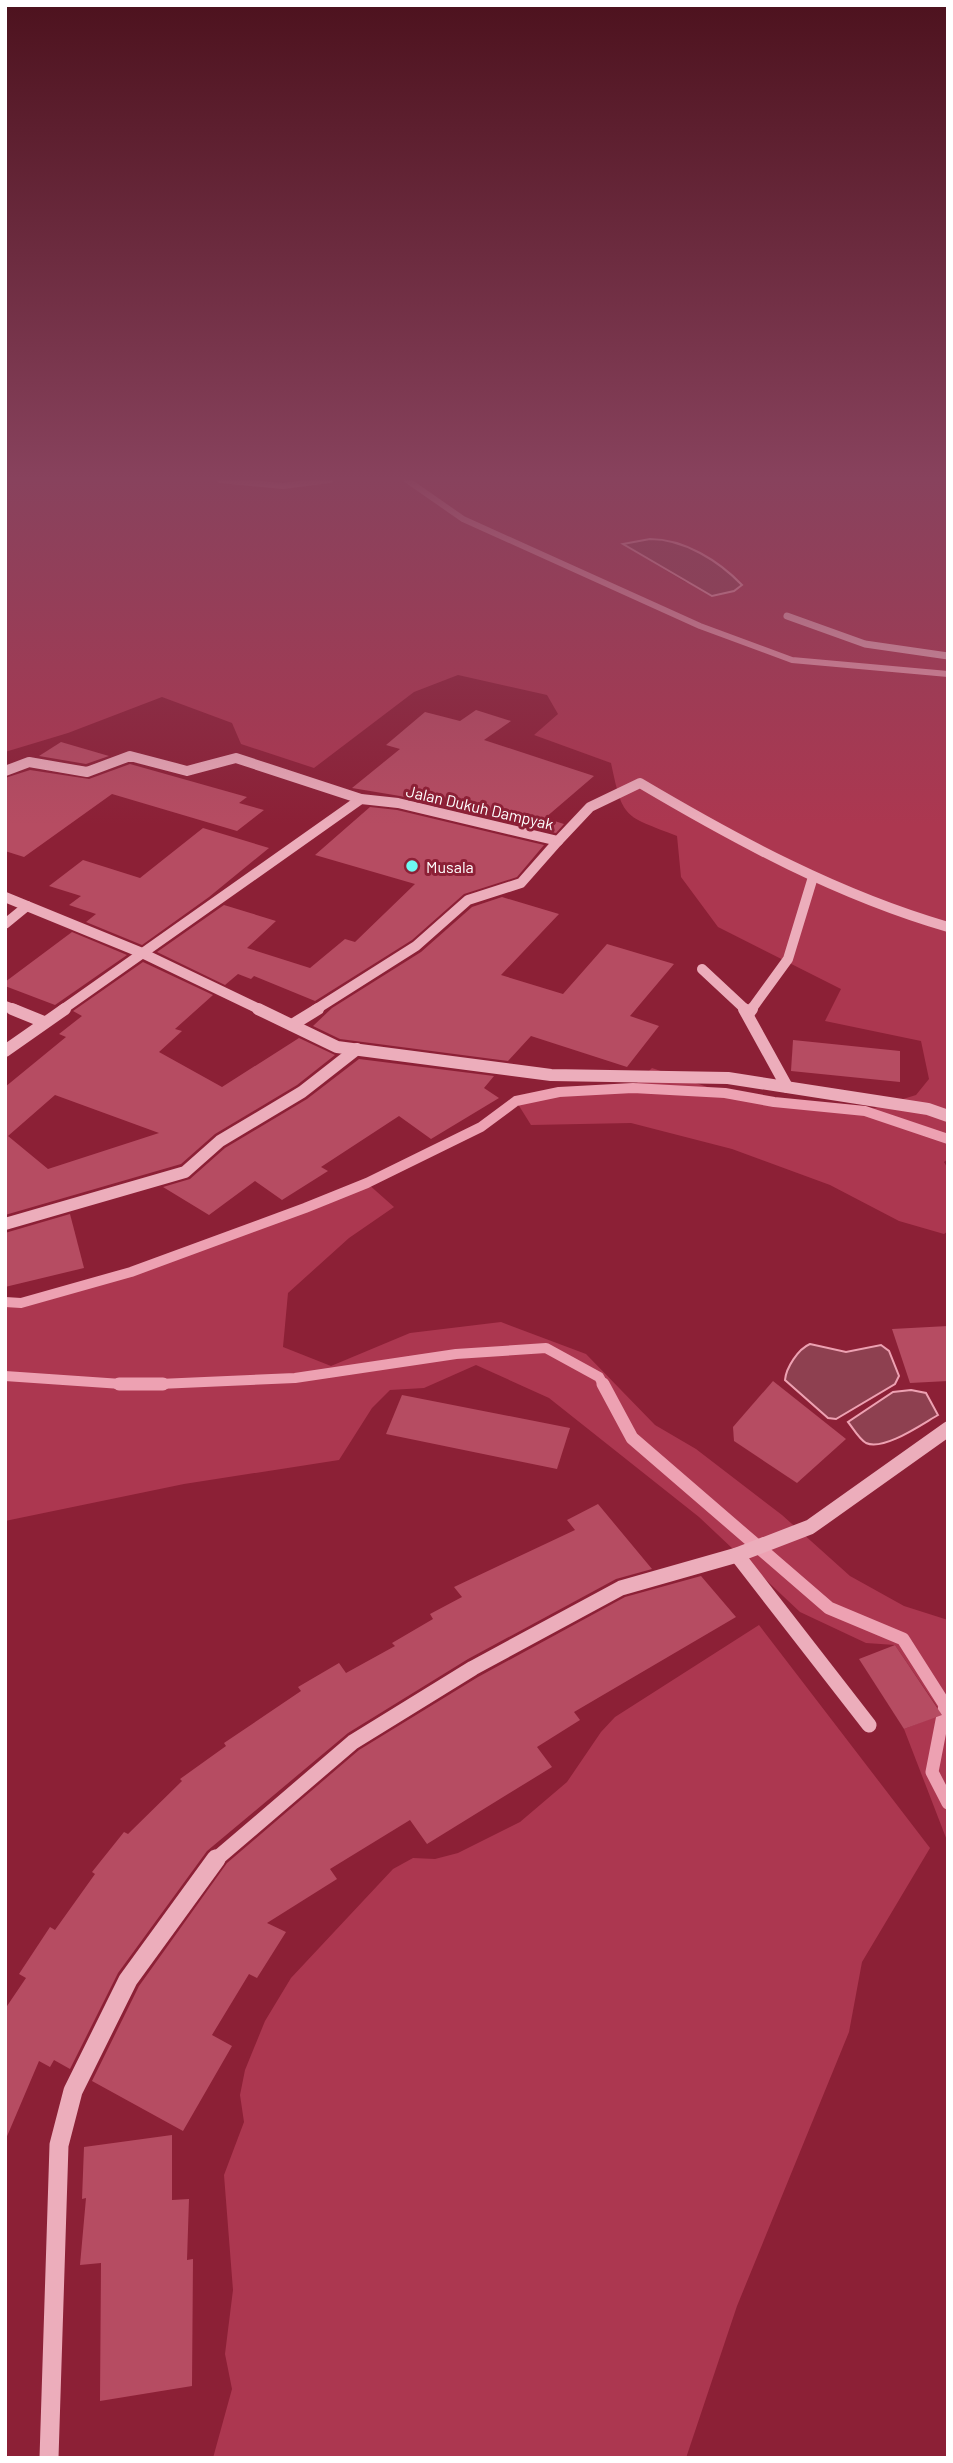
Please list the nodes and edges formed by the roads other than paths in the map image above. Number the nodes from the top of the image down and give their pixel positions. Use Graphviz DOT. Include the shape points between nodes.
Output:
graph roads {
  1 [pos="786,616"];
  2 [pos="948,656"];
  3 [pos="5,771"];
  4 [pos="361,799"];
  5 [pos="558,841"];
  6 [pos="813,877"];
  7 [pos="5,897"];
  8 [pos="27,906"];
  9 [pos="5,924"];
  10 [pos="948,927"];
  11 [pos="142,953"];
  12 [pos="702,969"];
  13 [pos="5,1006"];
  14 [pos="749,1013"];
  15 [pos="44,1023"];
  16 [pos="292,1025"];
  17 [pos="356,1049"];
  18 [pos="5,1051"];
  19 [pos="787,1087"];
  20 [pos="948,1116"];
  21 [pos="5,1224"];
  22 [pos="948,1429"];
  23 [pos="737,1555"];
  24 [pos="869,1725"];
  25 [pos="49,2458"];
  1 -- 2 [label="street" via="820,632 882,648"];
  3 -- 4 [label="street, Jalan Dukuh Dampyak" via="29,762 87,772 130,756 187,771 236,758"];
  4 -- 5 [label="street, Jalan Dukuh Dampyak" via="398,803"];
  4 -- 11 [label="street"];
  5 -- 6 [label="street" via="590,807 640,783 733,838"];
  5 -- 16 [label="street, Jalan Dukuh Dampyak" via="521,883 468,900 416,946"];
  6 -- 10 [label="street" via="892,911"];
  6 -- 14 [label="street" via="790,955"];
  7 -- 8 [label="street"];
  8 -- 9 [label="street"];
  8 -- 11 [label="street"];
  11 -- 15 [label="street"];
  11 -- 16 [label="street"];
  12 -- 14 [label="street"];
  13 -- 15 [label="street"];
  14 -- 19 [label="street"];
  15 -- 18 [label="street"];
  16 -- 17 [label="street" via="337,1047"];
  17 -- 19 [label="street" via="551,1076 728,1078"];
  17 -- 21 [label="street" via="302,1092 220,1141 185,1172"];
  19 -- 20 [label="street"];
  22 -- 23 [label="street" via="810,1527"];
  23 -- 24 [label="street"];
  23 -- 25 [label="street" via="621,1588 473,1668 353,1742 214,1861 128,1980 73,2091 59,2145"];
}
